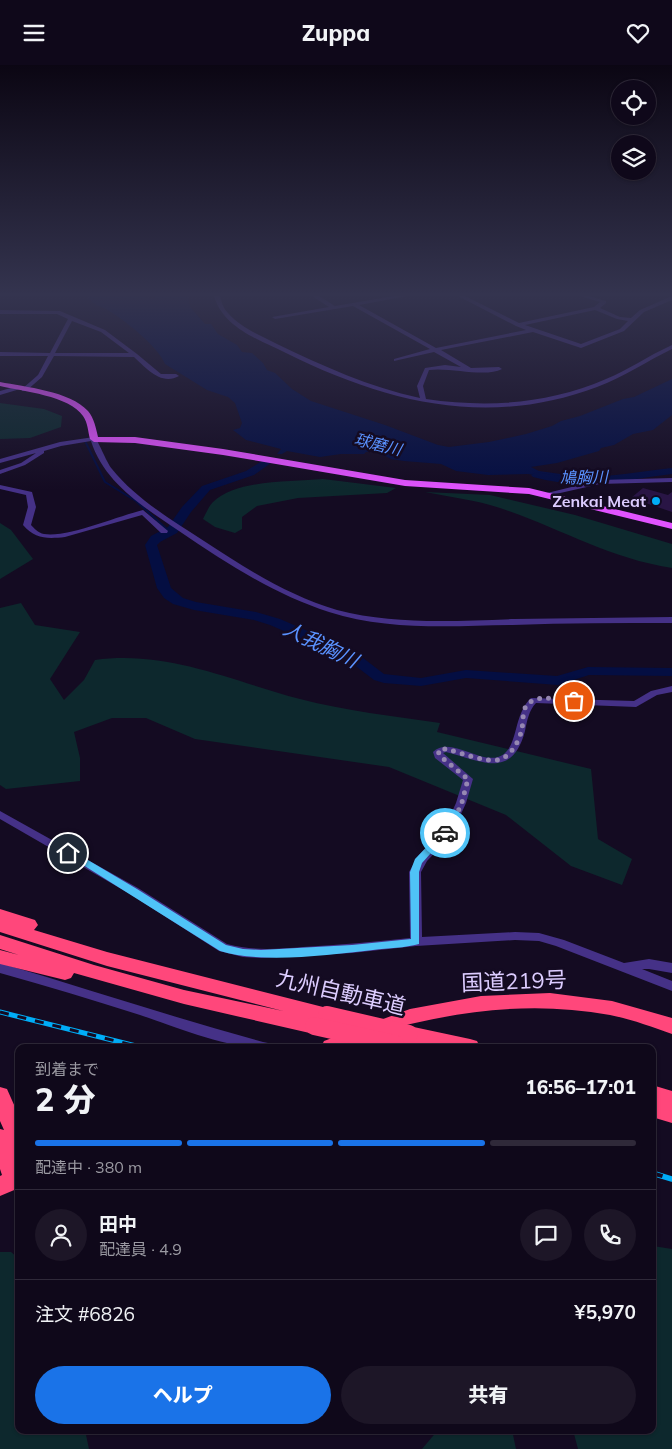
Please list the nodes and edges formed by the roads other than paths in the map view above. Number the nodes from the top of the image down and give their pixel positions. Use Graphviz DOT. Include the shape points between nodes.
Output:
graph roads {
  1 [pos="48,361"];
  2 [pos="141,361"];
  3 [pos="310,361"];
  4 [pos="454,361"];
  5 [pos="644,361"];
  6 [pos="468,368"];
  7 [pos="499,369"];
  8 [pos="176,376"];
  9 [pos="0,384"];
  10 [pos="21,389"];
  11 [pos="0,393"];
  12 [pos="424,401"];
  13 [pos="94,439"];
  14 [pos="47,447"];
  15 [pos="0,461"];
  16 [pos="0,472"];
  17 [pos="672,480"];
  18 [pos="0,487"];
  19 [pos="547,494"];
  20 [pos="672,526"];
  21 [pos="164,531"];
  22 [pos="672,620"];
  23 [pos="672,689"];
  24 [pos="0,814"];
  25 [pos="0,915"];
  26 [pos="0,926"];
  27 [pos="0,942"];
  28 [pos="416,942"];
  29 [pos="0,957"];
  30 [pos="107,959"];
  31 [pos="624,967"];
  32 [pos="0,968"];
  33 [pos="672,968"];
  34 [pos="672,986"];
  35 [pos="184,997"];
  36 [pos="320,1020"];
  37 [pos="672,1026"];
  38 [pos="405,1042"];
  39 [pos="251,1044"];
  40 [pos="339,1044"];
  41 [pos="431,1044"];
  42 [pos="656,1094"];
  43 [pos="0,1095"];
  44 [pos="672,1099"];
  45 [pos="656,1109"];
  46 [pos="672,1114"];
  47 [pos="15,1132"];
  48 [pos="0,1138"];
  49 [pos="11,1181"];
  1 -- 10 [label="street" via="40,376"];
  2 -- 8 [label="street" via="159,376"];
  3 -- 12 [label="street" via="372,387"];
  4 -- 6 [label="street"];
  5 -- 12 [label="street" via="622,374 549,400 511,405"];
  6 -- 7 [label="street" via="482,371"];
  6 -- 12 [label="street" via="427,369 420,386"];
  9 -- 10 [label="main road"];
  10 -- 11 [label="street"];
  10 -- 13 [label="main road" via="61,399 84,410"];
  13 -- 14 [label="street"];
  13 -- 19 [label="main road" via="135,440 223,452 405,483"];
  13 -- 22 [label="street" via="109,470 170,522 282,590 335,611 372,619 417,623"];
  14 -- 15 [label="street"];
  14 -- 16 [label="street" via="23,464"];
  17 -- 19 [label="street" via="600,482"];
  18 -- 21 [label="street" via="28,494 32,507 28,525 42,536 65,535 143,512"];
  19 -- 20 [label="main road"];
  23 -- 28 [label="street" via="654,693 636,704 534,700 524,710 522,728 515,745 502,759 445,749 438,751 468,779 461,806 442,838 418,861 415,872"];
  24 -- 28 [label="street" via="134,891 223,948 261,954"];
  25 -- 30 [label="highway"];
  26 -- 30 [label="highway, 九州自動車道"];
  27 -- 35 [label="highway, 九州自動車道"];
  28 -- 31 [label="street" via="539,937"];
  29 -- 35 [label="highway"];
  30 -- 36 [label="highway, 九州自動車道"];
  31 -- 33 [label="street" via="649,964"];
  31 -- 34 [label="street"];
  32 -- 39 [label="street"];
  35 -- 36 [label="highway, 九州自動車道"];
  36 -- 38 [label="highway, 九州自動車道, bridge"];
  37 -- 40 [label="highway, 国道219号" via="612,1009 550,1000 482,1003 410,1016"];
  38 -- 41 [label="highway, 九州自動車道"];
  42 -- 44 [label="highway"];
  43 -- 47 [label="highway"];
  45 -- 46 [label="highway"];
  48 -- 49 [label="highway"];
}
